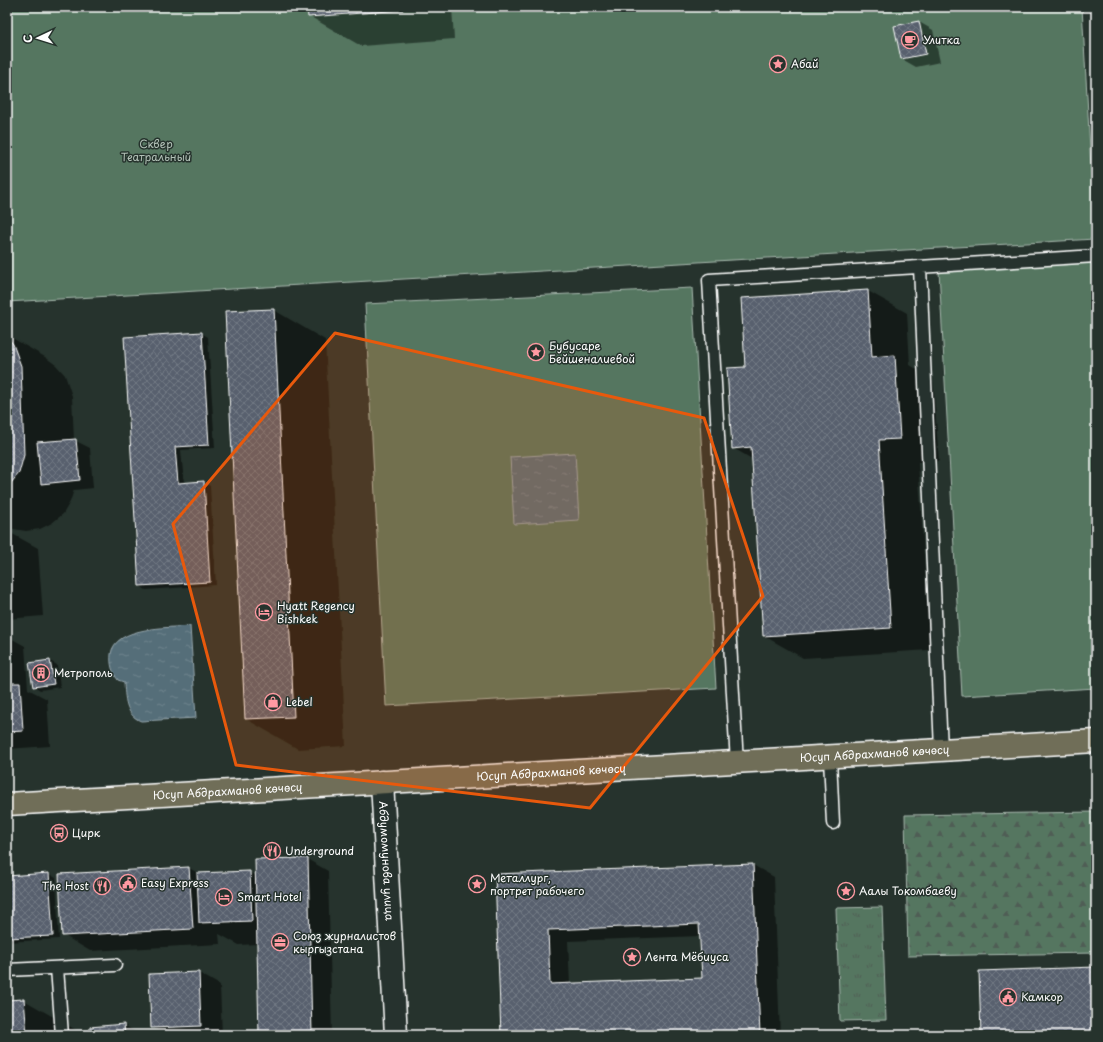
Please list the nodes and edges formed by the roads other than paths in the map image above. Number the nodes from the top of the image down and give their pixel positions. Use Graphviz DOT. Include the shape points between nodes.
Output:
graph roads {
  1 [pos="1096,256"];
  2 [pos="920,267"];
  3 [pos="1096,741"];
  4 [pos="941,750"];
  5 [pos="830,758"];
  6 [pos="737,762"];
  7 [pos="382,782"];
  8 [pos="7,804"];
  9 [pos="833,823"];
  10 [pos="115,965"];
  11 [pos="57,968"];
  12 [pos="7,970"];
  13 [pos="62,1035"];
  14 [pos="396,1035"];
  1 -- 2 [label="lane"];
  2 -- 4 [label="lane"];
  2 -- 6 [label="lane" via="709,280"];
  3 -- 4 [label="main road, Юсуп Абдрахманов көчөсү"];
  4 -- 5 [label="main road, Юсуп Абдрахманов көчөсү"];
  5 -- 6 [label="main road, Юсуп Абдрахманов көчөсү"];
  5 -- 9 [label="lane"];
  6 -- 7 [label="main road, Юсуп Абдрахманов көчөсү"];
  7 -- 8 [label="main road, Юсуп Абдрахманов көчөсү"];
  7 -- 14 [label="street, Абдумомунова улица"];
  10 -- 11 [label="lane"];
  11 -- 12 [label="lane"];
  11 -- 13 [label="lane"];
}
